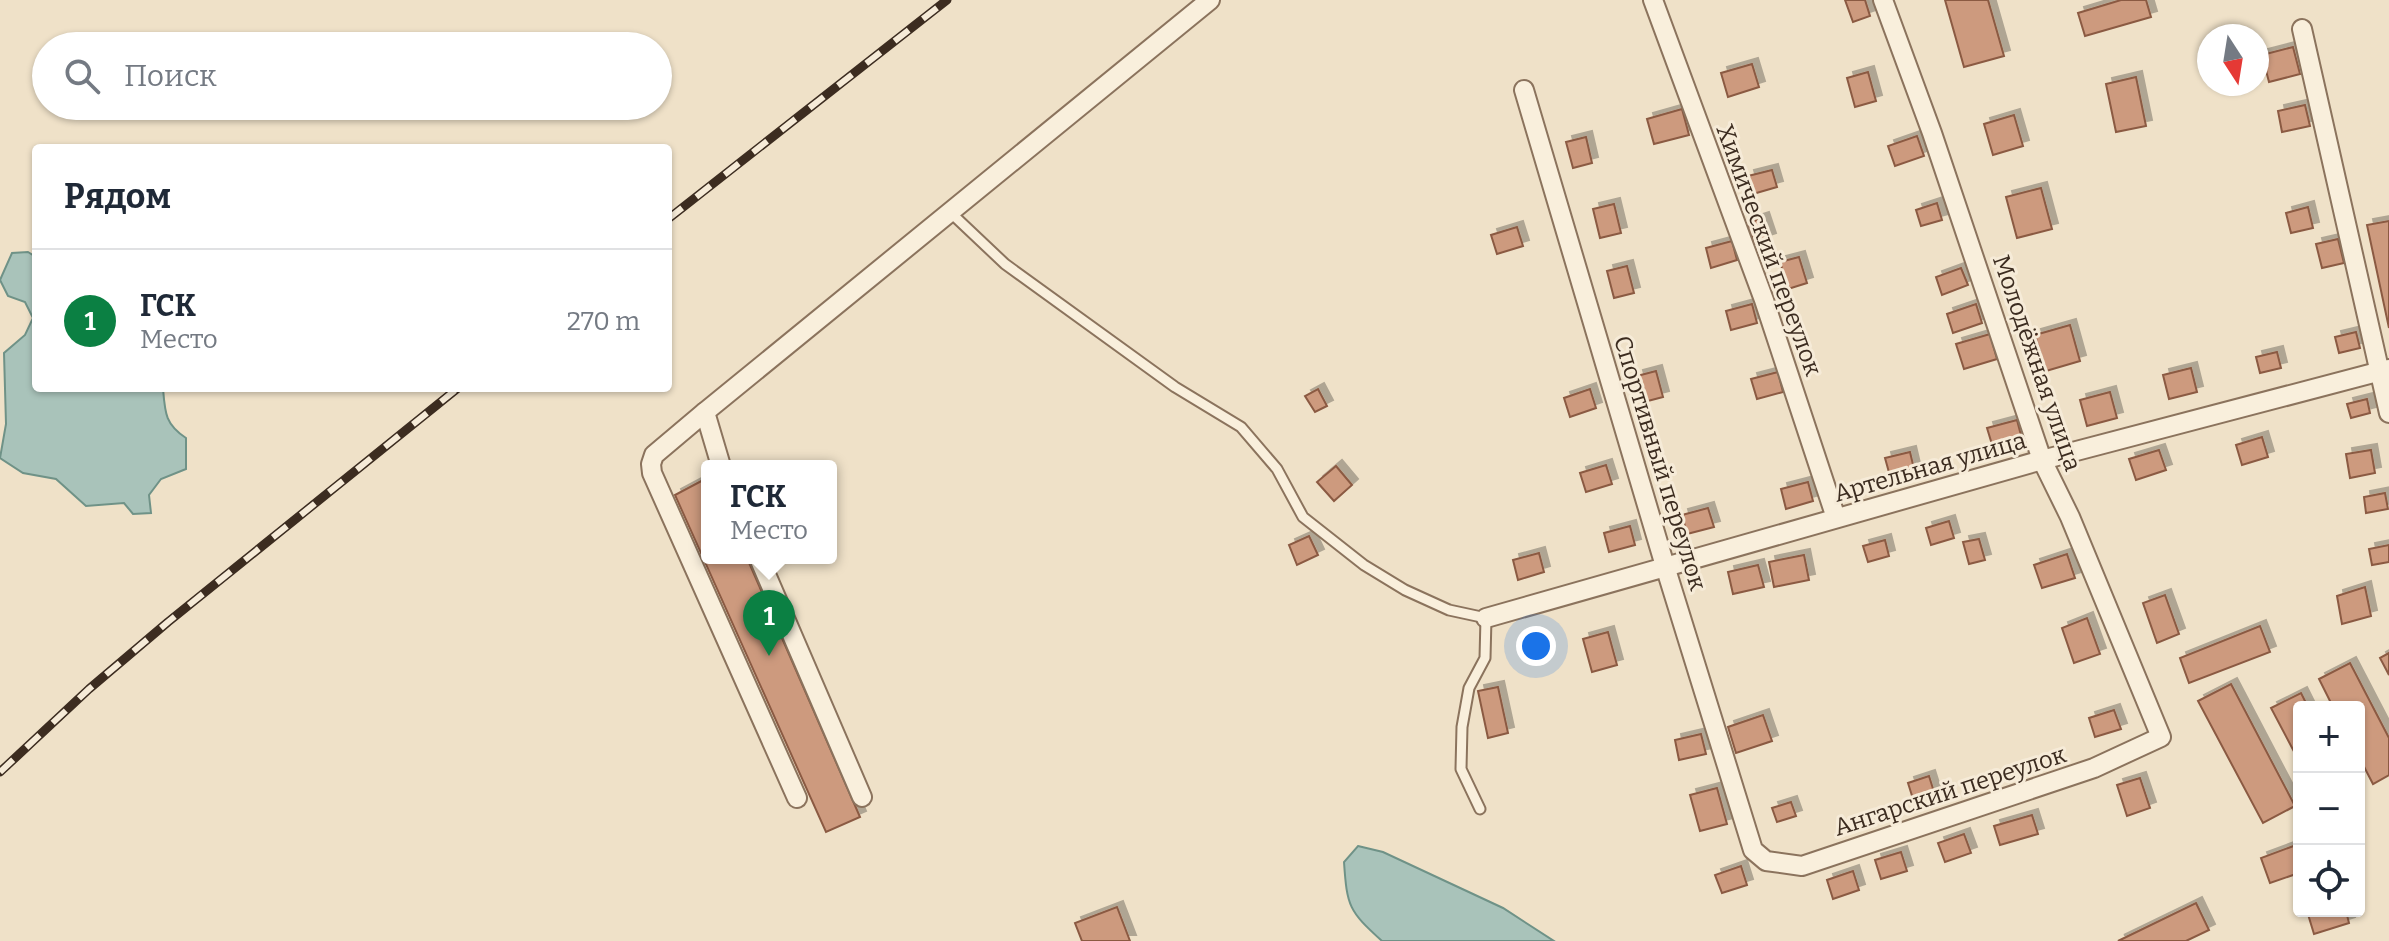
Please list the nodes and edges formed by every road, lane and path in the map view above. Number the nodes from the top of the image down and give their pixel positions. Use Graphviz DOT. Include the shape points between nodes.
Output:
graph roads {
  1 [pos="1210,0"];
  2 [pos="1653,0"];
  3 [pos="1883,0"];
  4 [pos="2302,29"];
  5 [pos="1524,90"];
  6 [pos="950,212"];
  7 [pos="2385,370"];
  8 [pos="705,412"];
  9 [pos="2389,413"];
  10 [pos="719,460"];
  11 [pos="2042,460"];
  12 [pos="1836,518"];
  13 [pos="762,564"];
  14 [pos="1665,566"];
  15 [pos="1486,618"];
  16 [pos="2161,737"];
  17 [pos="862,797"];
  18 [pos="797,798"];
  19 [pos="1480,809"];
  20 [pos="1753,850"];
  1 -- 6 [label="street"];
  2 -- 12 [label="street, Химический переулок" via="1764,300"];
  3 -- 11 [label="street, Молодёжная улица"];
  4 -- 7 [label="street"];
  5 -- 14 [label="street, Спортивный переулок"];
  6 -- 8 [label="street"];
  6 -- 15 [label="lane" via="1005,264 1175,387 1241,427 1277,469 1303,517 1364,565 1449,610"];
  7 -- 9 [label="street"];
  7 -- 11 [label="street, Артельная улица"];
  8 -- 10 [label="street"];
  8 -- 18 [label="street" via="654,455 652,473"];
  11 -- 12 [label="street, Артельная улица"];
  11 -- 16 [label="street, Молодёжная улица"];
  12 -- 14 [label="street, Артельная улица"];
  13 -- 17 [label="street"];
  14 -- 15 [label="street, Артельная улица"];
  14 -- 20 [label="street, Спортивный переулок"];
  15 -- 19 [label="lane" via="1485,658 1469,688 1462,727 1461,769"];
  16 -- 20 [label="street, Ангарский переулок" via="2094,768 1802,866 1766,861"];
}
